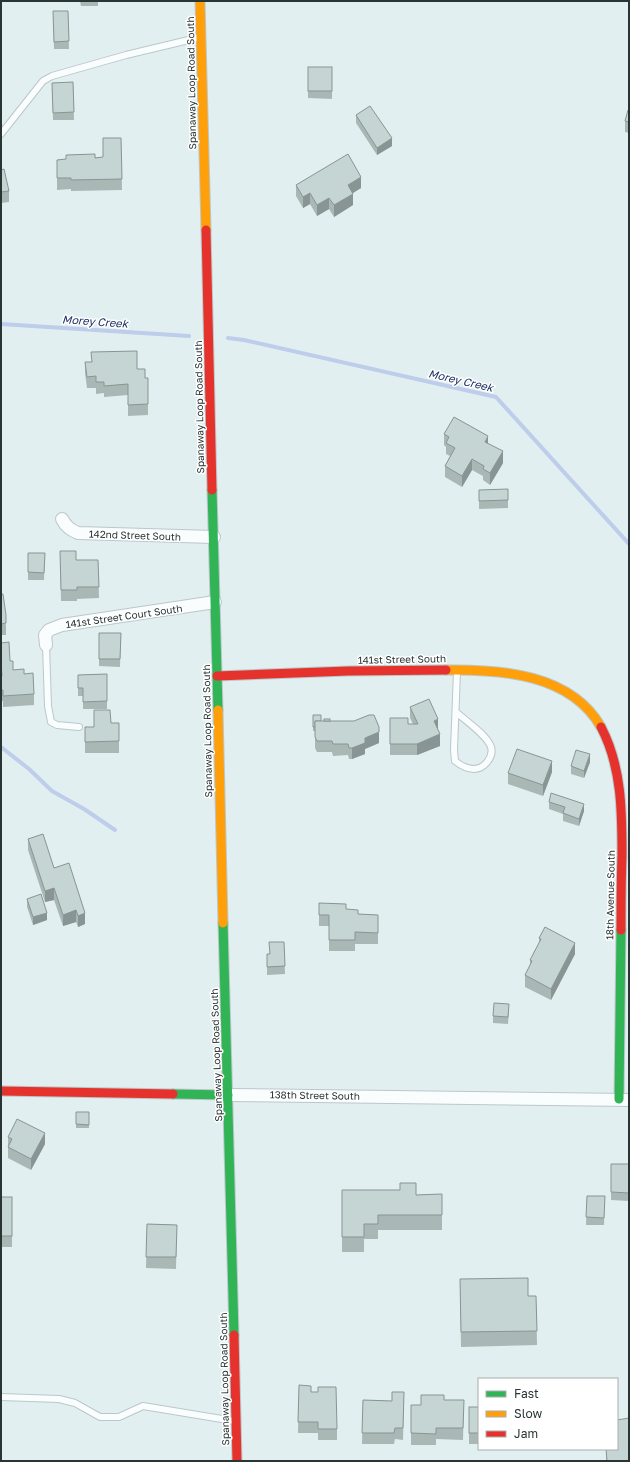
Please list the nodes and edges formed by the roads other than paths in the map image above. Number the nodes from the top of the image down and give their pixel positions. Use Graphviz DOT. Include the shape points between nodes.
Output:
graph roads {
  1 [pos="200,1"];
  2 [pos="201,38"];
  3 [pos="1,134"];
  4 [pos="62,519"];
  5 [pos="214,537"];
  6 [pos="215,602"];
  7 [pos="46,644"];
  8 [pos="457,670"];
  9 [pos="217,676"];
  10 [pos="580,703"];
  11 [pos="456,712"];
  12 [pos="79,727"];
  13 [pos="1,1091"];
  14 [pos="228,1095"];
  15 [pos="624,1100"];
  16 [pos="1,1397"];
  17 [pos="236,1421"];
  18 [pos="237,1461"];
  1 -- 2 [label="main road, Spanaway Loop Road South"];
  2 -- 3 [label="lane" via="126,55 52,76 43,81"];
  2 -- 5 [label="main road, Spanaway Loop Road South"];
  4 -- 5 [label="street, 142nd Street South" via="65,525 78,533"];
  5 -- 6 [label="main road, Spanaway Loop Road South"];
  6 -- 7 [label="street, 141st Street Court South" via="62,625 49,630 45,635"];
  6 -- 9 [label="main road, Spanaway Loop Road South"];
  7 -- 12 [label="lane" via="51,722"];
  8 -- 9 [label="main road, 141st Street South"];
  8 -- 10 [label="main road, 141st Street South" via="485,670 525,676 548,684"];
  8 -- 11 [label="lane"];
  9 -- 14 [label="main road, Spanaway Loop Road South"];
  10 -- 15 [label="main road, 18th Avenue South" via="596,720 610,743 622,796"];
  11 -- 11 [label="lane" via="455,761 466,768 480,768 488,762 491,754 488,740"];
  13 -- 14 [label="main road, 138th Street South"];
  14 -- 15 [label="street, 138th Street South"];
  14 -- 17 [label="main road, Spanaway Loop Road South"];
  16 -- 17 [label="lane" via="59,1399 76,1403 100,1417 119,1417 143,1406"];
  17 -- 18 [label="main road, Spanaway Loop Road South"];
}
